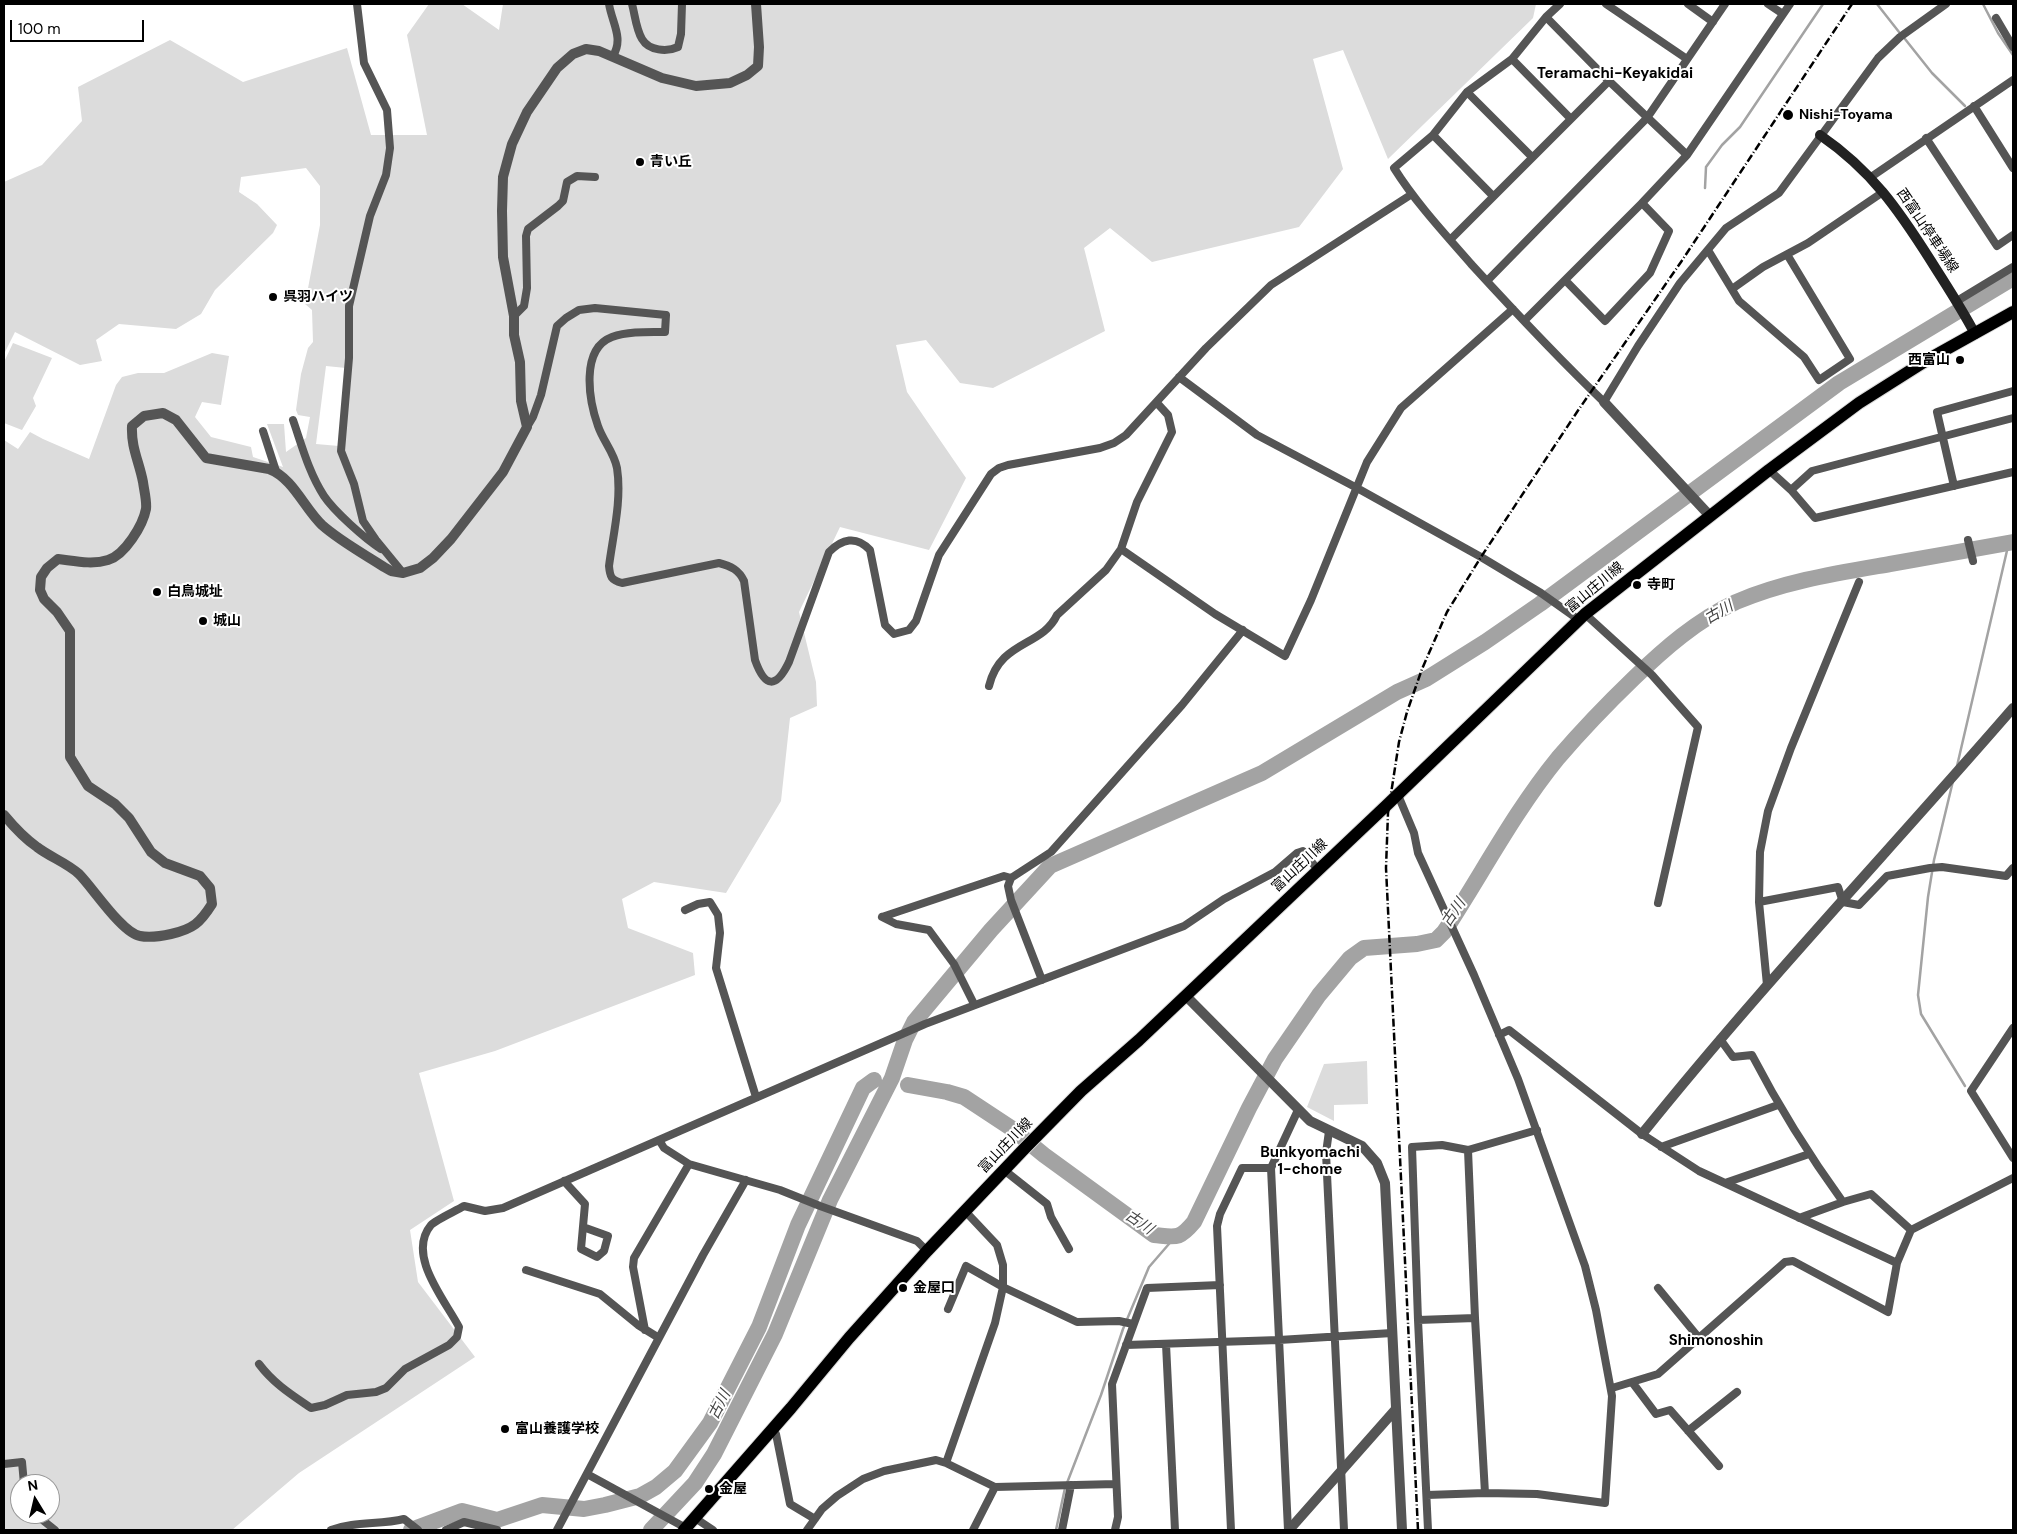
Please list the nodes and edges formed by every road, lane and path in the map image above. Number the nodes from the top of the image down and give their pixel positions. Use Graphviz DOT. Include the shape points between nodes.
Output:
graph roads {
  1 [pos="357,4"];
  2 [pos="609,4"];
  3 [pos="632,4"];
  4 [pos="682,4"];
  5 [pos="756,4"];
  6 [pos="1560,4"];
  7 [pos="1606,4"];
  8 [pos="1688,4"];
  9 [pos="1726,4"];
  10 [pos="1768,4"];
  11 [pos="1790,4"];
  12 [pos="1946,4"];
  13 [pos="1783,14"];
  14 [pos="1546,17"];
  15 [pos="1996,18"];
  16 [pos="1713,22"];
  17 [pos="2013,46"];
  18 [pos="613,56"];
  19 [pos="1512,59"];
  20 [pos="1687,59"];
  21 [pos="2013,80"];
  22 [pos="1609,81"];
  23 [pos="1467,92"];
  24 [pos="1974,106"];
  25 [pos="1648,118"];
  26 [pos="1571,120"];
  27 [pos="1820,135"];
  28 [pos="1433,136"];
  29 [pos="1926,138"];
  30 [pos="1687,155"];
  31 [pos="1532,157"];
  32 [pos="2013,168"];
  33 [pos="595,177"];
  34 [pos="1871,177"];
  35 [pos="1883,192"];
  36 [pos="1412,194"];
  37 [pos="1493,196"];
  38 [pos="1642,203"];
  39 [pos="2013,235"];
  40 [pos="1450,240"];
  41 [pos="1708,250"];
  42 [pos="1788,256"];
  43 [pos="2013,267"];
  44 [pos="1565,280"];
  45 [pos="1487,281"];
  46 [pos="1732,289"];
  47 [pos="1957,301"];
  48 [pos="1513,309"];
  49 [pos="2013,312"];
  50 [pos="514,316"];
  51 [pos="1524,321"];
  52 [pos="1975,334"];
  53 [pos="1179,377"];
  54 [pos="2013,390"];
  55 [pos="1604,402"];
  56 [pos="1157,403"];
  57 [pos="2013,418"];
  58 [pos="293,420"];
  59 [pos="527,427"];
  60 [pos="263,431"];
  61 [pos="1943,436"];
  62 [pos="1769,470"];
  63 [pos="276,472"];
  64 [pos="2013,472"];
  65 [pos="1954,486"];
  66 [pos="1357,488"];
  67 [pos="1791,490"];
  68 [pos="1710,516"];
  69 [pos="1968,540"];
  70 [pos="1121,549"];
  71 [pos="386,553"];
  72 [pos="1973,561"];
  73 [pos="403,573"];
  74 [pos="1859,582"];
  75 [pos="1582,617"];
  76 [pos="1243,630"];
  77 [pos="989,686"];
  78 [pos="2013,708"];
  79 [pos="1398,795"];
  80 [pos="4,815"];
  81 [pos="2013,868"];
  82 [pos="1318,870"];
  83 [pos="1011,878"];
  84 [pos="1760,902"];
  85 [pos="1842,902"];
  86 [pos="1658,903"];
  87 [pos="685,910"];
  88 [pos="1042,980"];
  89 [pos="1767,985"];
  90 [pos="1186,996"];
  91 [pos="974,1004"];
  92 [pos="2013,1028"];
  93 [pos="1499,1035"];
  94 [pos="1720,1039"];
  95 [pos="756,1098"];
  96 [pos="1778,1105"];
  97 [pos="1298,1110"];
  98 [pos="1537,1130"];
  99 [pos="1329,1131"];
  100 [pos="1642,1134"];
  101 [pos="659,1140"];
  102 [pos="1661,1147"];
  103 [pos="1468,1150"];
  104 [pos="1809,1154"];
  105 [pos="2013,1158"];
  106 [pos="689,1164"];
  107 [pos="1271,1168"];
  108 [pos="1004,1170"];
  109 [pos="2013,1178"];
  110 [pos="746,1180"];
  111 [pos="564,1181"];
  112 [pos="1725,1183"];
  113 [pos="1843,1202"];
  114 [pos="965,1211"];
  115 [pos="1799,1218"];
  116 [pos="583,1228"];
  117 [pos="1911,1230"];
  118 [pos="1069,1249"];
  119 [pos="927,1250"];
  120 [pos="1897,1263"];
  121 [pos="526,1270"];
  122 [pos="1220,1285"];
  123 [pos="1003,1287"];
  124 [pos="1658,1288"];
  125 [pos="948,1309"];
  126 [pos="1475,1318"];
  127 [pos="1418,1320"];
  128 [pos="1133,1324"];
  129 [pos="645,1330"];
  130 [pos="1392,1333"];
  131 [pos="1335,1336"];
  132 [pos="658,1338"];
  133 [pos="1699,1338"];
  134 [pos="1279,1340"];
  135 [pos="1222,1342"];
  136 [pos="1166,1344"];
  137 [pos="1126,1345"];
  138 [pos="260,1364"];
  139 [pos="1632,1382"];
  140 [pos="1612,1388"];
  141 [pos="1736,1392"];
  142 [pos="1396,1409"];
  143 [pos="772,1430"];
  144 [pos="1688,1431"];
  145 [pos="946,1463"];
  146 [pos="4,1464"];
  147 [pos="1719,1466"];
  148 [pos="1341,1470"];
  149 [pos="23,1474"];
  150 [pos="587,1474"];
  151 [pos="1116,1484"];
  152 [pos="1071,1485"];
  153 [pos="995,1487"];
  154 [pos="1485,1493"];
  155 [pos="1427,1496"];
  156 [pos="695,1518"];
  157 [pos="815,1519"];
  158 [pos="685,1529"];
  159 [pos="331,1530"];
  160 [pos="418,1530"];
  161 [pos="446,1530"];
  162 [pos="497,1530"];
  163 [pos="557,1530"];
  164 [pos="713,1530"];
  165 [pos="807,1530"];
  166 [pos="974,1530"];
  167 [pos="1062,1530"];
  168 [pos="1115,1530"];
  169 [pos="1175,1530"];
  170 [pos="1231,1530"];
  171 [pos="1288,1530"];
  172 [pos="1344,1530"];
  173 [pos="1402,1530"];
  174 [pos="1428,1530"];
  1 -- 71 [label="street" via="364,63 387,110 390,148 386,175 370,216 349,306 349,358 341,451 364,521"];
  2 -- 18 [label="street" via="619,41"];
  3 -- 4 [label="street" via="642,39 648,46 666,50 678,46"];
  5 -- 18 [label="street" via="758,66 730,83 696,86 662,78"];
  6 -- 14 [label="street"];
  7 -- 20 [label="street"];
  8 -- 16 [label="street"];
  9 -- 16 [label="street"];
  10 -- 13 [label="street"];
  11 -- 13 [label="street"];
  12 -- 27 [label="street" via="1900,37 1878,58"];
  13 -- 30 [label="street"];
  14 -- 19 [label="street"];
  14 -- 22 [label="street"];
  15 -- 17 [label="street"];
  16 -- 20 [label="street"];
  18 -- 50 [label="street" via="586,49 573,54 553,74 527,112 512,144 503,177 502,211 503,257"];
  19 -- 23 [label="street"];
  19 -- 26 [label="street"];
  20 -- 25 [label="street"];
  21 -- 24 [label="street"];
  22 -- 25 [label="street"];
  22 -- 26 [label="street"];
  23 -- 28 [label="street"];
  23 -- 31 [label="street"];
  24 -- 29 [label="street"];
  24 -- 32 [label="street"];
  25 -- 30 [label="street"];
  25 -- 45 [label="street"];
  26 -- 31 [label="street"];
  27 -- 34 [label="main road, 西富山停車場線"];
  27 -- 41 [label="street" via="1779,193 1726,228"];
  28 -- 36 [label="street" via="1394,168"];
  28 -- 37 [label="street"];
  29 -- 34 [label="street"];
  29 -- 39 [label="street" via="1997,246"];
  30 -- 38 [label="street"];
  31 -- 37 [label="street"];
  33 -- 50 [label="street" via="577,176 566,182 563,201 528,229 527,288 524,306"];
  34 -- 35 [label="main road, 西富山停車場線"];
  35 -- 42 [label="street"];
  35 -- 47 [label="main road, 西富山停車場線" via="1901,214"];
  36 -- 40 [label="street"];
  36 -- 53 [label="street" via="1271,286"];
  37 -- 40 [label="street"];
  38 -- 44 [label="street"];
  38 -- 44 [label="street" via="1669,231 1650,273 1605,321"];
  40 -- 45 [label="street"];
  41 -- 46 [label="street"];
  41 -- 55 [label="street" via="1680,283"];
  42 -- 46 [label="street" via="1763,267"];
  42 -- 46 [label="street" via="1850,359 1819,380 1804,357 1739,301"];
  43 -- 47 [label="street"];
  44 -- 51 [label="street"];
  45 -- 48 [label="street"];
  47 -- 52 [label="main road, 西富山停車場線"];
  48 -- 51 [label="street"];
  48 -- 66 [label="street" via="1401,408 1367,462"];
  49 -- 52 [label="main road, 富山庄川線"];
  50 -- 59 [label="street"];
  51 -- 55 [label="street"];
  52 -- 62 [label="main road, 富山庄川線" via="1859,403"];
  53 -- 56 [label="street"];
  53 -- 66 [label="street" via="1257,435"];
  54 -- 61 [label="street" via="1937,412"];
  55 -- 68 [label="street"];
  56 -- 59 [label="street" via="1114,443 1008,465 991,474 939,554 916,621 909,630 894,634 885,624 870,550 856,540 847,539 837,544 829,552 782,676 771,682 764,678 755,660 744,581 730,565 719,563 622,583 610,576 618,481 613,454 597,426 590,390 590,365 600,347 614,336 665,332 666,315 595,308 579,310 566,318 557,326 541,395"];
  56 -- 70 [label="street" via="1168,415 1172,432 1137,502"];
  57 -- 61 [label="street"];
  58 -- 71 [label="street" via="311,470 325,497 369,542"];
  59 -- 73 [label="street" via="503,472 451,539 420,568"];
  60 -- 63 [label="street"];
  61 -- 65 [label="street"];
  61 -- 67 [label="street" via="1812,471"];
  62 -- 67 [label="street"];
  62 -- 68 [label="main road, 富山庄川線"];
  63 -- 73 [label="street" via="324,527 384,567"];
  63 -- 80 [label="street" via="206,458 176,420 163,413 144,416 132,426 131,441 146,508 139,529 110,560 58,559 41,577 40,590 44,599 70,631 70,757 88,786 129,818 151,852 165,863 200,876 210,888 212,904 203,918 192,928 175,933 139,936 124,927 78,873 38,848"];
  64 -- 65 [label="street"];
  65 -- 67 [label="street" via="1815,518"];
  66 -- 75 [label="street"];
  66 -- 76 [label="street" via="1285,656"];
  68 -- 75 [label="main road, 富山庄川線"];
  69 -- 72 [label="street"];
  70 -- 76 [label="street"];
  70 -- 77 [label="street" via="1106,570 1057,615 1053,623 1007,654 992,674"];
  71 -- 73 [label="street"];
  74 -- 84 [label="street" via="1768,811 1760,852"];
  75 -- 79 [label="main road, 富山庄川線"];
  75 -- 86 [label="street" via="1652,675 1698,727"];
  76 -- 83 [label="street" via="1182,705 1051,852"];
  78 -- 85 [label="street"];
  79 -- 82 [label="main road, 富山庄川線"];
  79 -- 93 [label="street" via="1418,853"];
  81 -- 85 [label="street" via="2006,876 1942,867 1887,876 1859,906"];
  82 -- 88 [label="street" via="1303,851 1297,853 1275,872 1224,899 1184,926"];
  82 -- 90 [label="main road, 富山庄川線"];
  83 -- 88 [label="street" via="1008,886 1011,900"];
  83 -- 91 [label="street" via="1004,876 882,917 896,924 929,930 954,964"];
  84 -- 85 [label="street" via="1838,887"];
  84 -- 89 [label="street"];
  85 -- 89 [label="street"];
  87 -- 95 [label="street" via="710,902 718,915 720,933 716,968"];
  88 -- 91 [label="street"];
  89 -- 94 [label="street"];
  90 -- 97 [label="street"];
  90 -- 108 [label="main road, 富山庄川線" via="1081,1091"];
  91 -- 95 [label="street"];
  92 -- 105 [label="street" via="1971,1091"];
  93 -- 98 [label="street"];
  93 -- 100 [label="street" via="1510,1030"];
  94 -- 96 [label="street" via="1733,1057 1752,1055"];
  94 -- 100 [label="street"];
  95 -- 101 [label="street"];
  96 -- 102 [label="street"];
  96 -- 104 [label="street"];
  97 -- 99 [label="street"];
  97 -- 107 [label="street"];
  98 -- 103 [label="street"];
  98 -- 140 [label="street" via="1585,1266"];
  99 -- 130 [label="street" via="1362,1146 1377,1163 1385,1182"];
  99 -- 131 [label="street" via="1326,1153"];
  100 -- 102 [label="street"];
  101 -- 106 [label="street" via="664,1148"];
  101 -- 111 [label="street"];
  102 -- 112 [label="street"];
  103 -- 126 [label="street"];
  103 -- 127 [label="street" via="1442,1145 1412,1147"];
  104 -- 112 [label="street"];
  104 -- 113 [label="street"];
  106 -- 110 [label="street"];
  106 -- 129 [label="street" via="634,1258 632,1267"];
  107 -- 122 [label="street" via="1242,1168 1220,1214 1217,1226"];
  107 -- 134 [label="street"];
  108 -- 114 [label="main road, 富山庄川線"];
  108 -- 118 [label="street" via="1047,1204"];
  109 -- 117 [label="street"];
  110 -- 119 [label="street" via="917,1241"];
  110 -- 132 [label="street"];
  111 -- 116 [label="street" via="585,1204"];
  111 -- 138 [label="street" via="503,1208 485,1211 464,1206 431,1224 424,1238 422,1254 426,1269 459,1327 457,1338 405,1369 386,1388 347,1395 312,1408 285,1391"];
  112 -- 115 [label="street"];
  113 -- 115 [label="street"];
  113 -- 117 [label="street" via="1871,1194"];
  114 -- 119 [label="main road, 富山庄川線"];
  114 -- 123 [label="street" via="997,1245"];
  115 -- 120 [label="street"];
  117 -- 120 [label="street"];
  119 -- 143 [label="main road, 富山庄川線"];
  120 -- 133 [label="street" via="1888,1312 1793,1261 1785,1262"];
  121 -- 129 [label="street" via="600,1294"];
  122 -- 128 [label="street" via="1147,1288"];
  122 -- 135 [label="street"];
  123 -- 125 [label="street" via="966,1266"];
  123 -- 128 [label="street" via="1077,1322"];
  123 -- 145 [label="street" via="995,1323"];
  124 -- 133 [label="street"];
  126 -- 127 [label="street"];
  126 -- 154 [label="street"];
  127 -- 155 [label="street"];
  128 -- 137 [label="street"];
  129 -- 132 [label="street"];
  130 -- 131 [label="street"];
  130 -- 142 [label="street"];
  131 -- 134 [label="street"];
  131 -- 148 [label="street"];
  132 -- 150 [label="street"];
  133 -- 139 [label="street" via="1658,1374"];
  134 -- 135 [label="street"];
  134 -- 171 [label="street"];
  135 -- 136 [label="street"];
  135 -- 170 [label="street"];
  136 -- 137 [label="street"];
  136 -- 169 [label="street"];
  137 -- 151 [label="street" via="1112,1384"];
  139 -- 140 [label="street"];
  139 -- 144 [label="street" via="1656,1414 1670,1410"];
  140 -- 154 [label="street" via="1605,1504 1536,1494"];
  141 -- 144 [label="street"];
  142 -- 148 [label="street"];
  142 -- 173 [label="street"];
  143 -- 156 [label="main road, 富山庄川線"];
  143 -- 157 [label="street" via="776,1434 790,1504"];
  144 -- 147 [label="street"];
  145 -- 153 [label="street"];
  145 -- 157 [label="street" via="936,1460 863,1479 837,1496"];
  146 -- 149 [label="street" via="22,1462"];
  148 -- 171 [label="street"];
  148 -- 172 [label="street"];
  150 -- 158 [label="street"];
  150 -- 163 [label="street"];
  151 -- 152 [label="street"];
  151 -- 168 [label="street" via="1118,1517"];
  152 -- 153 [label="street"];
  152 -- 167 [label="street"];
  153 -- 166 [label="street"];
  154 -- 155 [label="street"];
  155 -- 174 [label="street"];
  156 -- 158 [label="main road, 富山庄川線"];
  156 -- 164 [label="street"];
  157 -- 165 [label="street"];
  159 -- 160 [label="street" via="355,1523 404,1519"];
  161 -- 162 [label="street" via="464,1522"];
}
